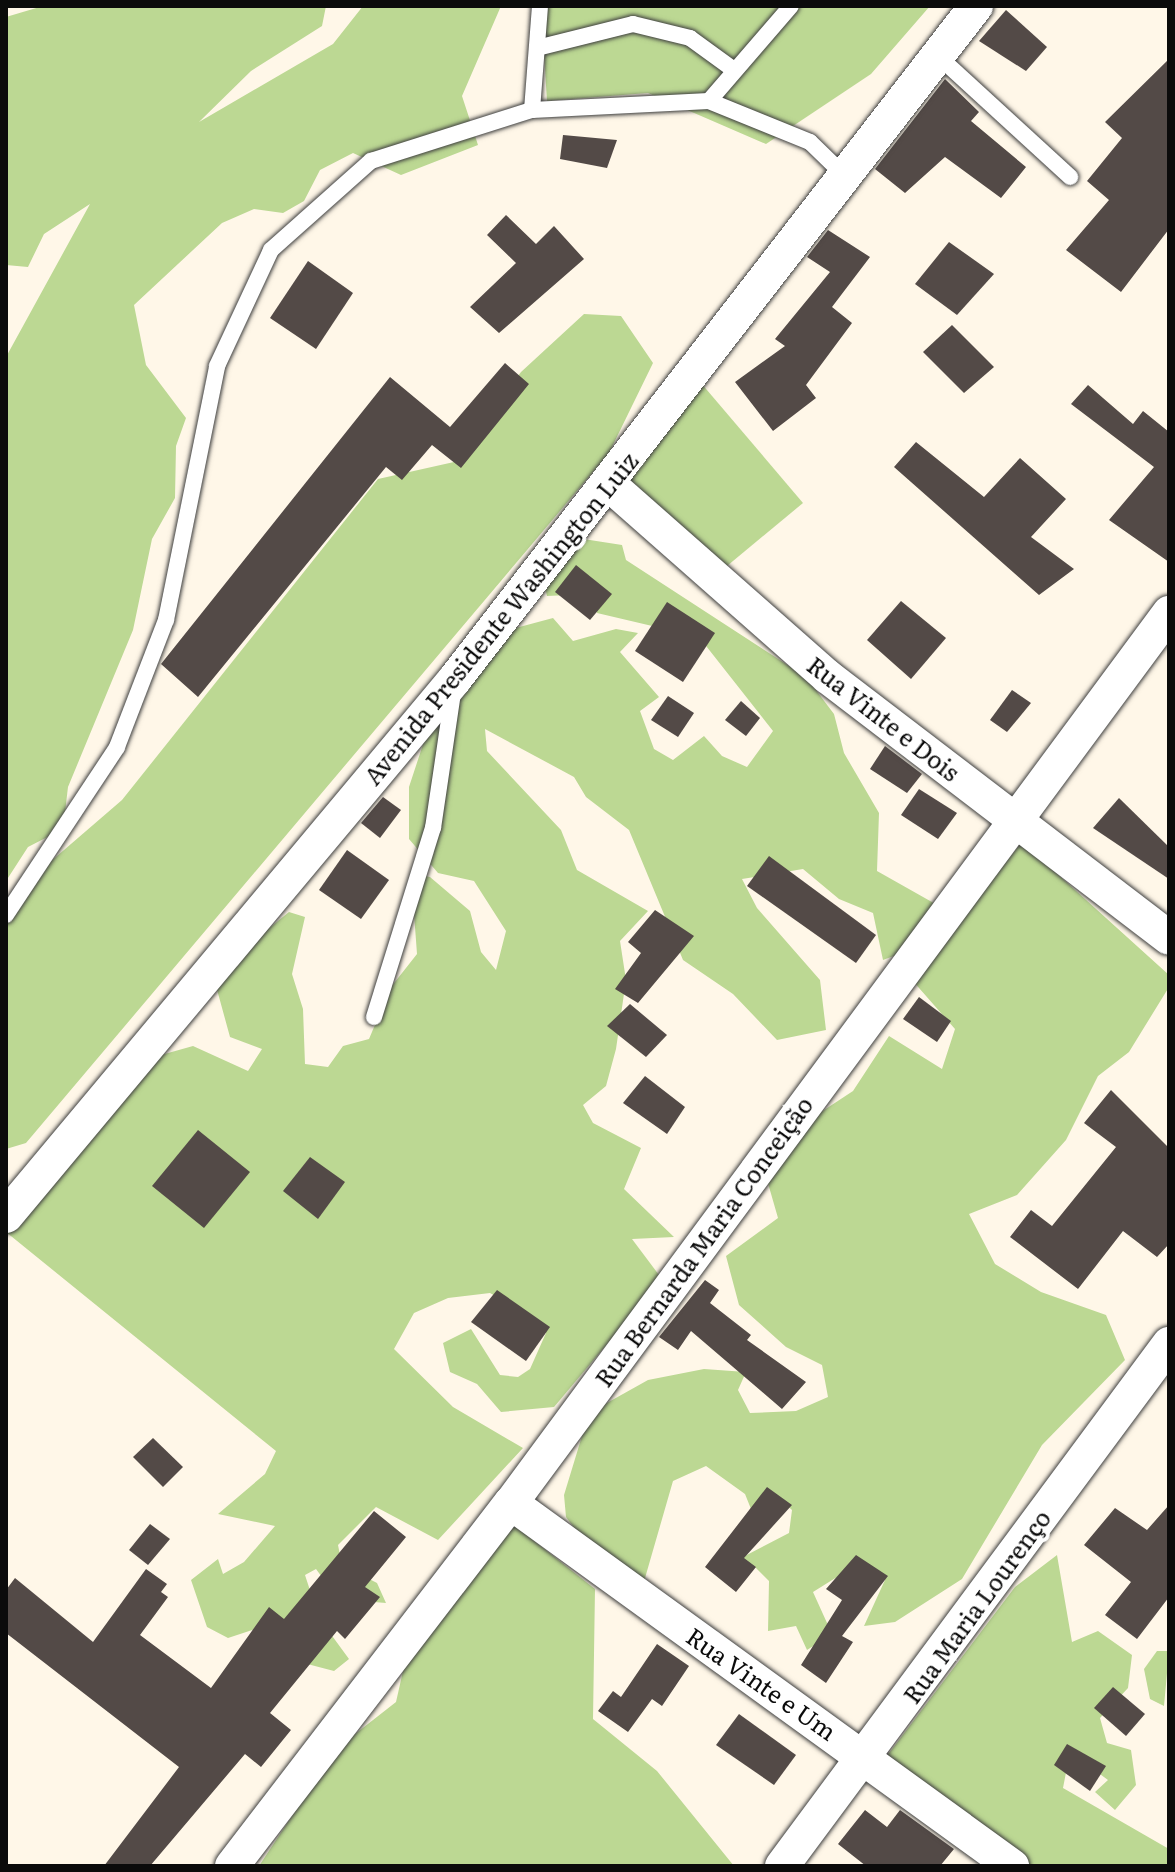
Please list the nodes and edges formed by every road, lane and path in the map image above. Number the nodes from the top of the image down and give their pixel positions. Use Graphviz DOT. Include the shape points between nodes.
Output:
graph roads {
  1 [pos="540,6"];
  2 [pos="791,6"];
  3 [pos="976,6"];
  4 [pos="537,48"];
  5 [pos="936,54"];
  6 [pos="734,70"];
  7 [pos="709,101"];
  8 [pos="532,110"];
  9 [pos="841,172"];
  10 [pos="1070,177"];
  11 [pos="610,485"];
  12 [pos="1169,613"];
  13 [pos="455,679"];
  14 [pos="1013,819"];
  15 [pos="6,915"];
  16 [pos="1169,938"];
  17 [pos="374,1017"];
  18 [pos="6,1216"];
  19 [pos="1169,1344"];
  20 [pos="511,1503"];
  21 [pos="866,1755"];
  22 [pos="232,1866"];
  23 [pos="782,1866"];
  24 [pos="1012,1866"];
  1 -- 4 [label="lane"];
  2 -- 6 [label="lane"];
  3 -- 5 [label="street, Avenida Presidente Washington Luiz"];
  4 -- 6 [label="lane" via="633,24 690,38"];
  4 -- 8 [label="lane"];
  5 -- 9 [label="street, Avenida Presidente Washington Luiz"];
  5 -- 10 [label="lane"];
  6 -- 7 [label="lane"];
  7 -- 8 [label="lane"];
  7 -- 9 [label="lane" via="810,142"];
  8 -- 15 [label="lane" via="371,161 271,250 217,366 166,620 117,747"];
  9 -- 11 [label="street, Avenida Presidente Washington Luiz"];
  11 -- 13 [label="street, Avenida Presidente Washington Luiz"];
  11 -- 14 [label="street, Rua Vinte e Dois" via="828,677"];
  12 -- 14 [label="street, Rua Bernarda Maria Conceição"];
  13 -- 17 [label="lane" via="433,828"];
  13 -- 18 [label="street, Avenida Presidente Washington Luiz"];
  14 -- 16 [label="street, Rua Vinte e Dois"];
  14 -- 20 [label="street, Rua Bernarda Maria Conceição"];
  19 -- 21 [label="street, Rua Maria Lourenço"];
  20 -- 21 [label="street, Rua Vinte e Um"];
  20 -- 22 [label="street, Rua Bernarda Maria Conceição"];
  21 -- 23 [label="street, Rua Maria Lourenço"];
  21 -- 24 [label="street, Rua Vinte e Um"];
}
